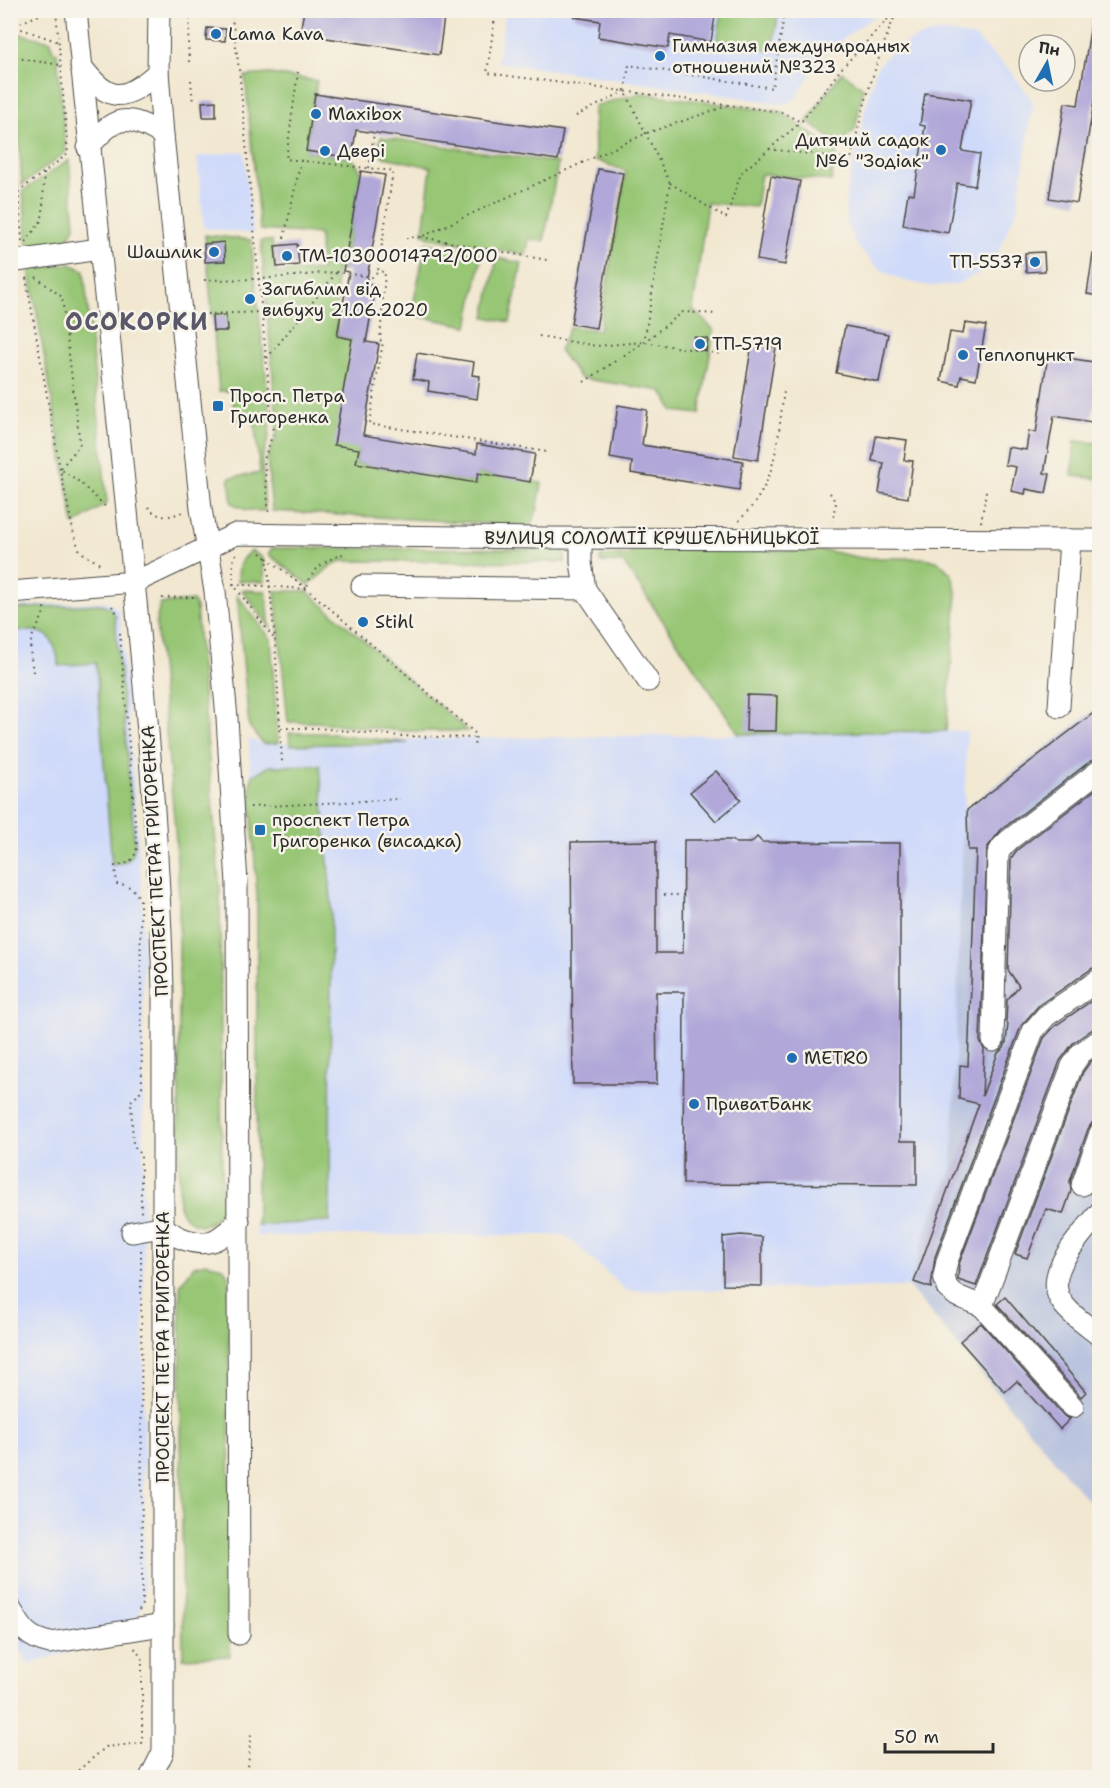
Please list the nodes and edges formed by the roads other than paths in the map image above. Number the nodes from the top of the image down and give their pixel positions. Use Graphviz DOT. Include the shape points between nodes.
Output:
graph roads {
  1 [pos="76,10"];
  2 [pos="161,14"];
  3 [pos="71,65"];
  4 [pos="158,72"];
  5 [pos="163,135"];
  6 [pos="88,148"];
  7 [pos="99,249"];
  8 [pos="19,263"];
  9 [pos="581,538"];
  10 [pos="1070,540"];
  11 [pos="1100,540"];
  12 [pos="208,547"];
  13 [pos="135,582"];
  14 [pos="362,586"];
  15 [pos="585,589"];
  16 [pos="10,592"];
  17 [pos="648,681"];
  18 [pos="1059,707"];
  19 [pos="1100,770"];
  20 [pos="1100,979"];
  21 [pos="1100,1040"];
  22 [pos="993,1041"];
  23 [pos="1100,1133"];
  24 [pos="1082,1185"];
  25 [pos="1100,1212"];
  26 [pos="238,1221"];
  27 [pos="163,1228"];
  28 [pos="132,1232"];
  29 [pos="982,1306"];
  30 [pos="1100,1336"];
  31 [pos="1073,1407"];
  32 [pos="10,1608"];
  33 [pos="163,1626"];
  34 [pos="239,1634"];
  35 [pos="150,1778"];
  1 -- 3 [label="street, ПРОСПЕКТ ПЕТРА ГРИГОРЕНКА"];
  2 -- 4 [label="street"];
  3 -- 4 [label="street" via="103,91 117,95 131,93"];
  3 -- 6 [label="street, ПРОСПЕКТ ПЕТРА ГРИГОРЕНКА"];
  4 -- 5 [label="street"];
  5 -- 6 [label="street" via="143,123 116,121"];
  5 -- 12 [label="street"];
  6 -- 7 [label="street, ПРОСПЕКТ ПЕТРА ГРИГОРЕНКА"];
  7 -- 8 [label="street"];
  7 -- 13 [label="street, ПРОСПЕКТ ПЕТРА ГРИГОРЕНКА"];
  9 -- 10 [label="street, ВУЛИЦЯ СОЛОМІЇ КРУШЕЛЬНИЦЬКОЇ"];
  9 -- 12 [label="street, ВУЛИЦЯ СОЛОМІЇ КРУШЕЛЬНИЦЬКОЇ" via="236,534"];
  9 -- 15 [label="street"];
  10 -- 11 [label="street, ВУЛИЦЯ СОЛОМІЇ КРУШЕЛЬНИЦЬКОЇ"];
  10 -- 18 [label="street"];
  12 -- 13 [label="street, ВУЛИЦЯ СОЛОМІЇ КРУШЕЛЬНИЦЬКОЇ"];
  12 -- 26 [label="street" via="215,591 237,884"];
  13 -- 16 [label="street"];
  13 -- 27 [label="street, ПРОСПЕКТ ПЕТРА ГРИГОРЕНКА" via="161,901"];
  14 -- 15 [label="street"];
  15 -- 17 [label="street"];
  19 -- 22 [label="street" via="1009,840 998,854"];
  20 -- 29 [label="street" via="1046,1016 1033,1031 948,1261 944,1276 947,1288"];
  21 -- 29 [label="street" via="1081,1053 1072,1066"];
  23 -- 24 [label="street"];
  25 -- 30 [label="street" via="1065,1257 1056,1280 1056,1292 1064,1305"];
  26 -- 27 [label="street" via="217,1241 207,1243 180,1238"];
  26 -- 34 [label="street"];
  27 -- 28 [label="street"];
  27 -- 33 [label="street, ПРОСПЕКТ ПЕТРА ГРИГОРЕНКА"];
  29 -- 31 [label="street"];
  32 -- 33 [label="street" via="23,1630 50,1643"];
  33 -- 35 [label="street, ПРОСПЕКТ ПЕТРА ГРИГОРЕНКА" via="163,1752"];
}
